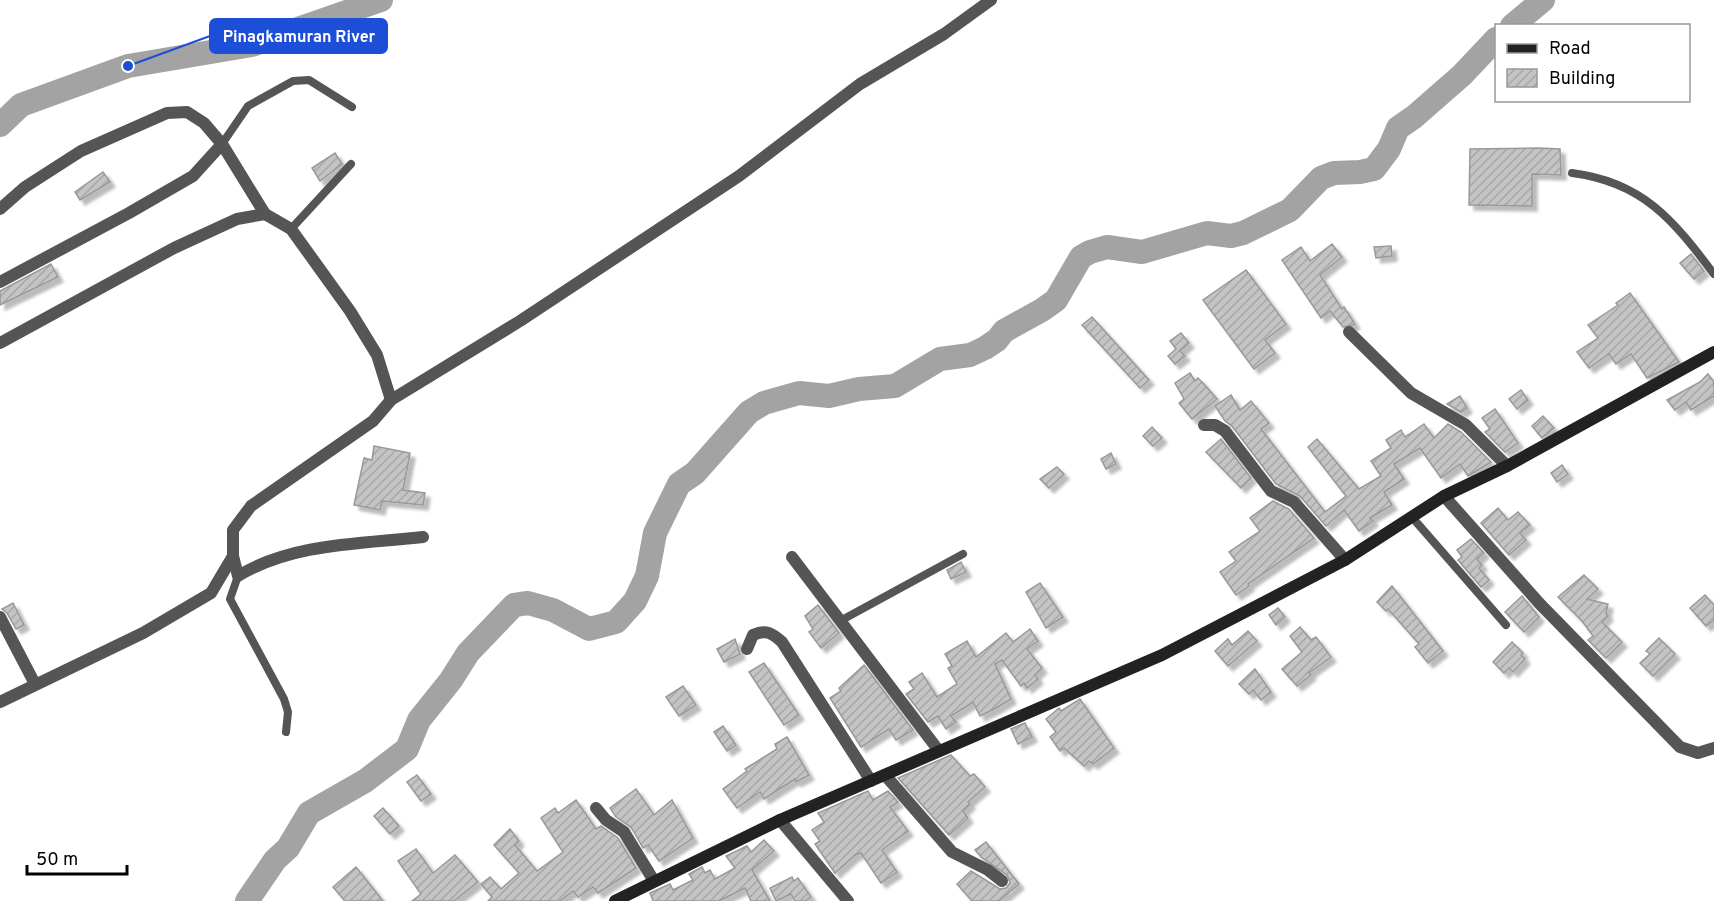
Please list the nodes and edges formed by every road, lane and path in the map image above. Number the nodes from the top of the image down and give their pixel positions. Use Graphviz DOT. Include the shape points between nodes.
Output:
graph roads {
  1 [pos="991,0"];
  2 [pos="352,106"];
  3 [pos="222,144"];
  4 [pos="351,164"];
  5 [pos="1572,173"];
  6 [pos="0,209"];
  7 [pos="265,214"];
  8 [pos="291,229"];
  9 [pos="1714,274"];
  10 [pos="0,282"];
  11 [pos="1349,332"];
  12 [pos="0,343"];
  13 [pos="1714,352"];
  14 [pos="391,400"];
  15 [pos="1204,424"];
  16 [pos="1507,466"];
  17 [pos="1444,496"];
  18 [pos="1412,516"];
  19 [pos="423,537"];
  20 [pos="963,554"];
  21 [pos="233,556"];
  22 [pos="792,557"];
  23 [pos="1345,560"];
  24 [pos="238,576"];
  25 [pos="0,617"];
  26 [pos="840,621"];
  27 [pos="1506,625"];
  28 [pos="747,649"];
  29 [pos="35,684"];
  30 [pos="0,702"];
  31 [pos="286,732"];
  32 [pos="1714,748"];
  33 [pos="939,752"];
  34 [pos="885,775"];
  35 [pos="871,781"];
  36 [pos="596,808"];
  37 [pos="780,820"];
  38 [pos="654,881"];
  39 [pos="1002,881"];
  40 [pos="615,901"];
  41 [pos="848,901"];
  1 -- 14 [label="street" via="944,34 860,84 729,182 520,321"];
  2 -- 3 [label="lane" via="309,80 293,81 248,106"];
  3 -- 6 [label="street" via="204,123 187,112 167,113 81,151 25,187"];
  3 -- 7 [label="street"];
  3 -- 10 [label="street" via="193,176"];
  4 -- 8 [label="lane"];
  5 -- 9 [label="lane" via="1602,177 1638,194 1687,236"];
  7 -- 8 [label="street"];
  7 -- 12 [label="street" via="237,219 174,248"];
  8 -- 14 [label="street" via="377,355"];
  11 -- 16 [label="street" via="1412,393 1466,425"];
  13 -- 16 [label="street"];
  14 -- 21 [label="street" via="373,421 251,506 233,530"];
  15 -- 23 [label="street" via="1225,431 1271,491 1294,502"];
  16 -- 17 [label="street"];
  17 -- 18 [label="street"];
  17 -- 32 [label="street" via="1540,604 1680,747 1698,753"];
  18 -- 23 [label="street"];
  18 -- 27 [label="lane"];
  19 -- 24 [label="street" via="298,552 272,559"];
  20 -- 26 [label="lane"];
  21 -- 24 [label="street"];
  21 -- 29 [label="street" via="211,593 142,633"];
  22 -- 26 [label="street"];
  23 -- 33 [label="street" via="1162,655"];
  24 -- 31 [label="lane" via="230,599 284,699 288,712"];
  25 -- 29 [label="street"];
  26 -- 33 [label="street"];
  28 -- 35 [label="street" via="753,635 765,631 783,642"];
  29 -- 30 [label="street"];
  33 -- 34 [label="street"];
  34 -- 35 [label="street"];
  34 -- 39 [label="street" via="952,852"];
  35 -- 37 [label="street"];
  36 -- 38 [label="street" via="624,832"];
  37 -- 38 [label="street"];
  37 -- 41 [label="street"];
  38 -- 40 [label="street"];
}
